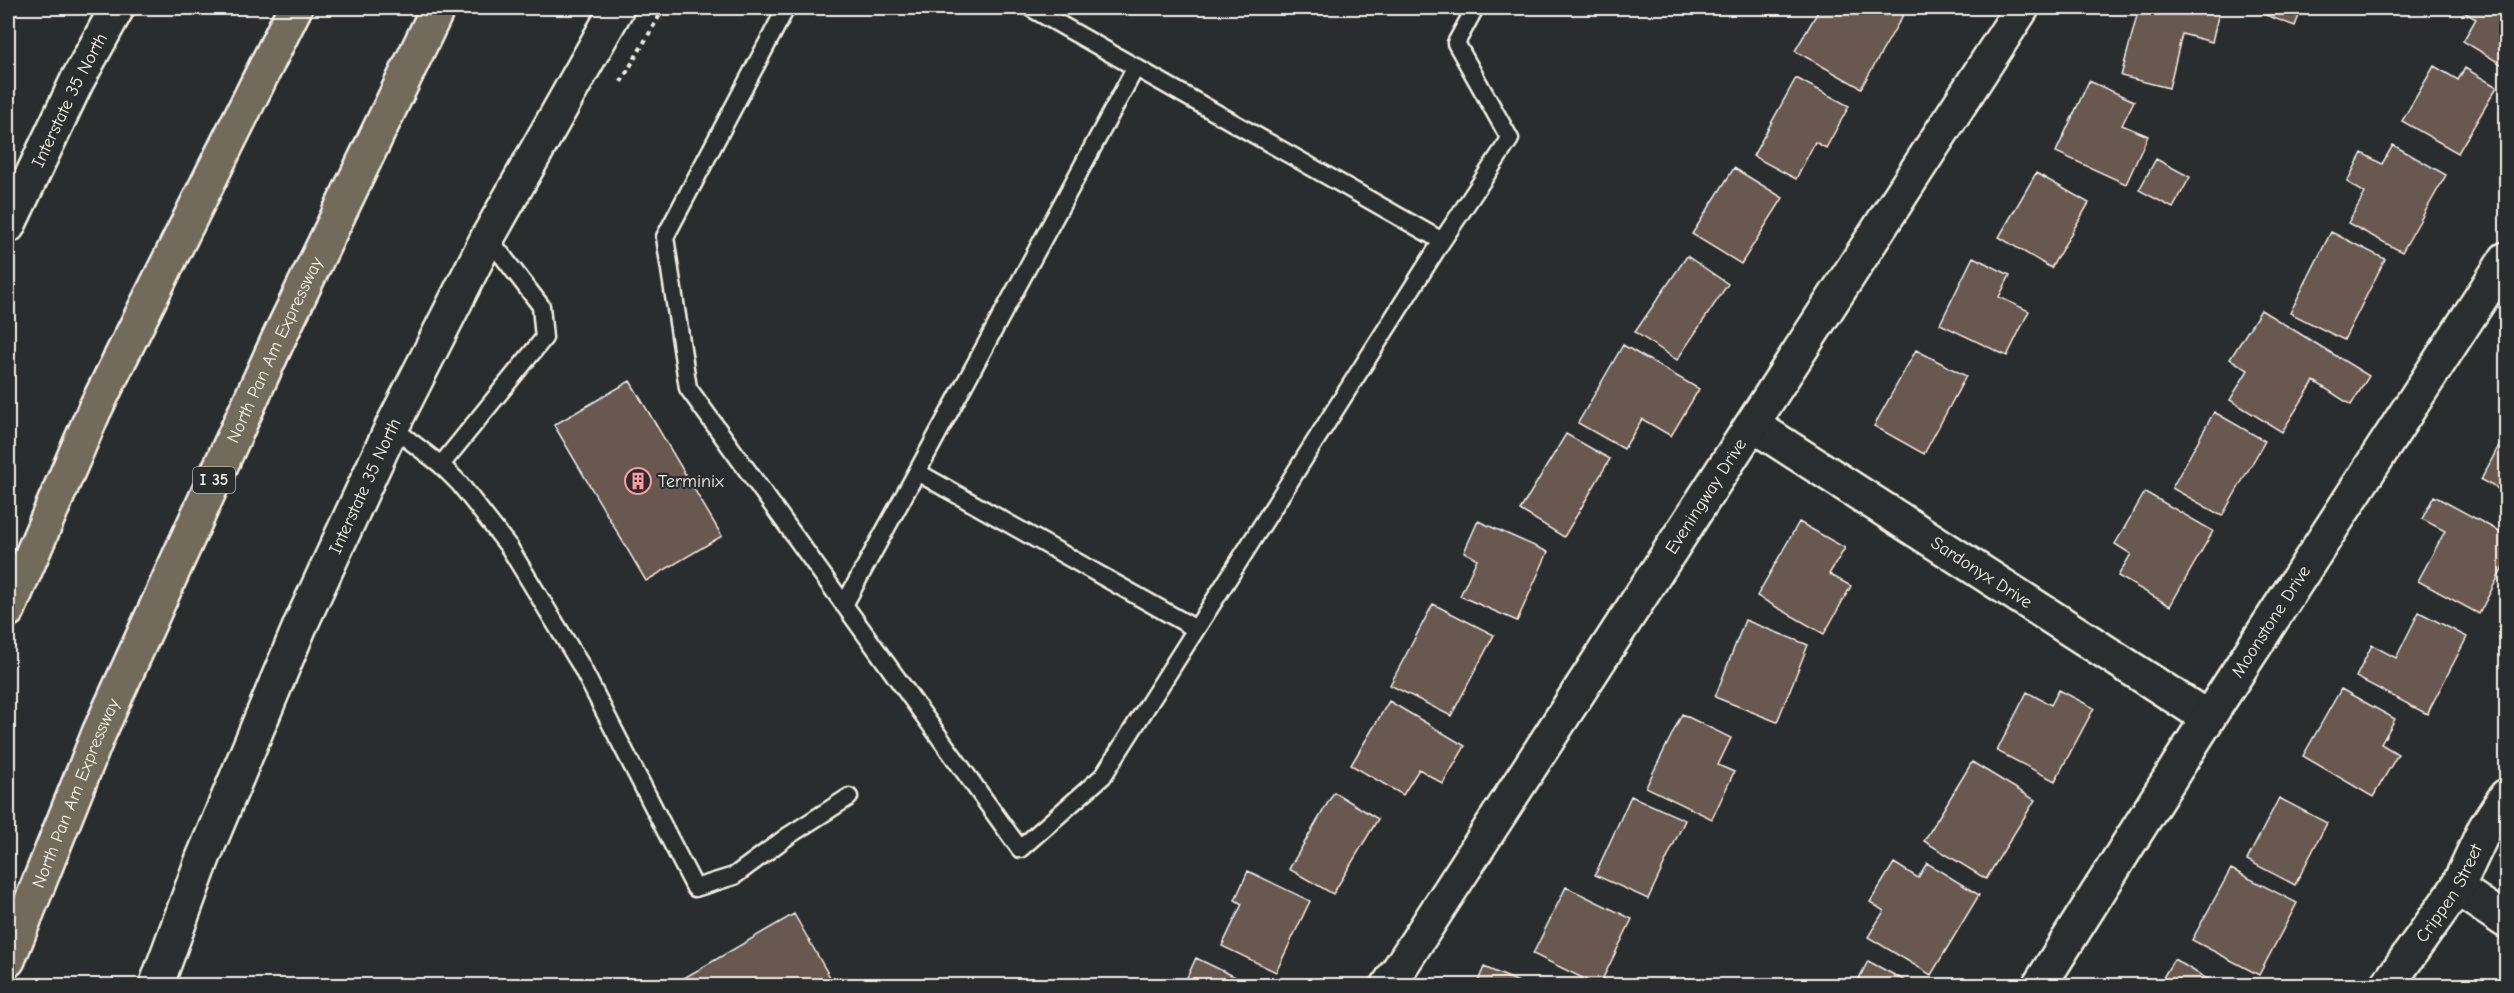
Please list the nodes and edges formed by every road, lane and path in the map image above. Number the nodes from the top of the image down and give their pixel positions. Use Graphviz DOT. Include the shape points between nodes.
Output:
graph roads {
  1 [pos="117,8"];
  2 [pos="295,8"];
  3 [pos="438,8"];
  4 [pos="617,8"];
  5 [pos="786,8"];
  6 [pos="1031,8"];
  7 [pos="1475,8"];
  8 [pos="2022,8"];
  9 [pos="1136,67"];
  10 [pos="8,226"];
  11 [pos="488,237"];
  12 [pos="1442,241"];
  13 [pos="2506,259"];
  14 [pos="1753,425"];
  15 [pos="392,427"];
  16 [pos="441,465"];
  17 [pos="917,472"];
  18 [pos="844,605"];
  19 [pos="8,610"];
  20 [pos="1196,629"];
  21 [pos="2208,718"];
  22 [pos="2506,796"];
  23 [pos="849,797"];
  24 [pos="2457,888"];
  25 [pos="2506,921"];
  26 [pos="8,960"];
  27 [pos="159,984"];
  28 [pos="1388,986"];
  29 [pos="2038,986"];
  30 [pos="2387,986"];
  1 -- 10 [label="street, Interstate 35 North" via="77,81"];
  2 -- 19 [label="highway" via="94,411"];
  3 -- 26 [label="highway, North Pan Am Expressway / I 35" via="278,340 99,733"];
  4 -- 11 [label="street, Interstate 35 North"];
  5 -- 18 [label="lane" via="665,237 687,388"];
  6 -- 9 [label="lane"];
  7 -- 12 [label="lane" via="1456,43 1510,139"];
  8 -- 14 [label="street, Eveningway Drive"];
  9 -- 12 [label="lane"];
  9 -- 17 [label="lane"];
  11 -- 15 [label="street, Interstate 35 North"];
  11 -- 16 [label="lane" via="541,306 544,338"];
  12 -- 20 [label="lane"];
  13 -- 21 [label="street, Moonstone Drive"];
  14 -- 21 [label="street, Sardonyx Drive"];
  14 -- 28 [label="street, Eveningway Drive"];
  15 -- 16 [label="lane"];
  15 -- 27 [label="street, Interstate 35 North" via="295,637 203,858"];
  16 -- 23 [label="lane" via="509,547 555,623 586,675 695,888 734,876"];
  17 -- 18 [label="lane"];
  17 -- 20 [label="lane"];
  18 -- 20 [label="lane" via="1020,849 1103,776"];
  21 -- 29 [label="street, Moonstone Drive"];
  22 -- 24 [label="street, Crippen Street" via="2485,828"];
  24 -- 25 [label="street"];
  24 -- 30 [label="street, Crippen Street"];
}
